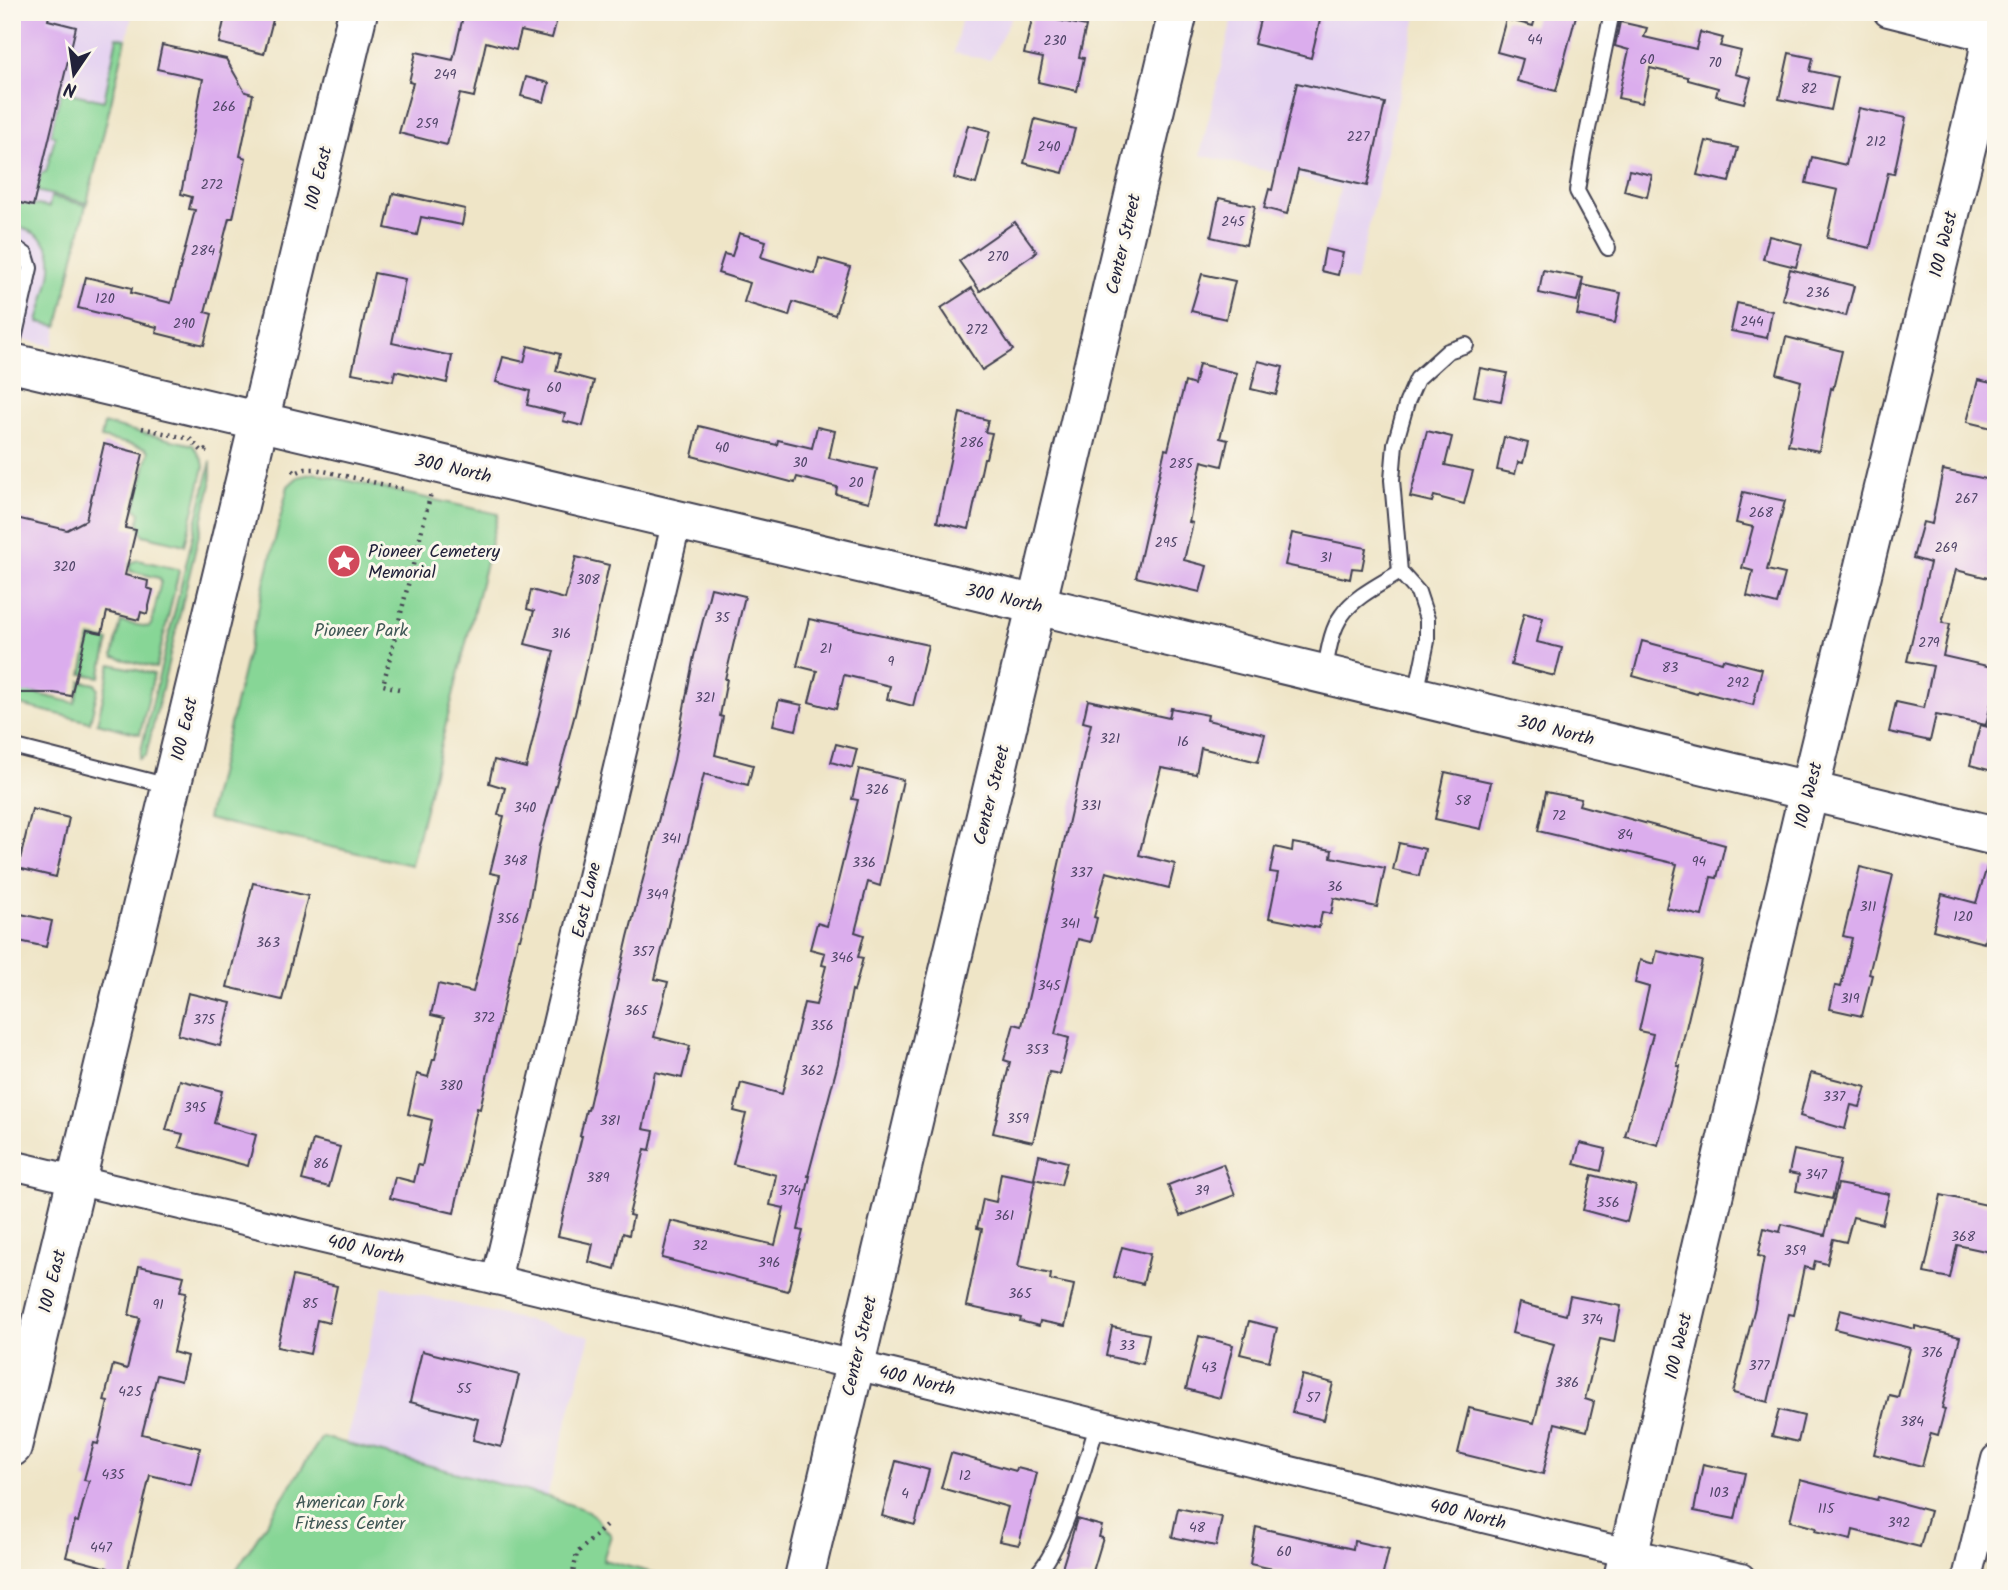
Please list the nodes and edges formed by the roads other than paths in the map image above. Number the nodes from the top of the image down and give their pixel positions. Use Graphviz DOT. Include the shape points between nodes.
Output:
graph roads {
  1 [pos="358,12"];
  2 [pos="1178,12"];
  3 [pos="1612,12"];
  4 [pos="1888,12"];
  5 [pos="1994,30"];
  6 [pos="12,245"];
  7 [pos="1608,248"];
  8 [pos="12,279"];
  9 [pos="27,283"];
  10 [pos="1466,345"];
  11 [pos="12,348"];
  12 [pos="12,363"];
  13 [pos="259,422"];
  14 [pos="677,520"];
  15 [pos="1400,572"];
  16 [pos="1036,605"];
  17 [pos="1324,674"];
  18 [pos="1416,696"];
  19 [pos="12,746"];
  20 [pos="171,786"];
  21 [pos="1809,791"];
  22 [pos="1996,836"];
  23 [pos="12,1165"];
  24 [pos="76,1180"];
  25 [pos="496,1280"];
  26 [pos="855,1365"];
  27 [pos="1098,1423"];
  28 [pos="12,1447"];
  29 [pos="1996,1459"];
  30 [pos="1626,1565"];
  31 [pos="804,1578"];
  32 [pos="1032,1578"];
  33 [pos="1741,1578"];
  34 [pos="1967,1578"];
  1 -- 13 [label="street, 100 East"];
  2 -- 16 [label="street, Center Street"];
  3 -- 7 [label="lane" via="1577,191"];
  4 -- 5 [label="street"];
  5 -- 21 [label="street, 100 West"];
  6 -- 9 [label="lane" via="26,255 30,268"];
  8 -- 9 [label="lane"];
  9 -- 11 [label="lane"];
  10 -- 15 [label="lane" via="1448,351 1417,379 1407,402 1395,444 1392,480"];
  12 -- 13 [label="street, 300 North"];
  13 -- 14 [label="street, 300 North"];
  13 -- 20 [label="street, 100 East"];
  14 -- 16 [label="street, 300 North"];
  14 -- 25 [label="street, East Lane"];
  15 -- 17 [label="lane" via="1341,615"];
  15 -- 18 [label="lane" via="1418,592 1427,619"];
  16 -- 17 [label="street, 300 North"];
  16 -- 26 [label="street, Center Street"];
  17 -- 18 [label="street, 300 North"];
  18 -- 21 [label="street, 300 North"];
  19 -- 20 [label="lane"];
  20 -- 24 [label="street, 100 East"];
  21 -- 22 [label="street, 300 North"];
  21 -- 30 [label="street, 100 West"];
  23 -- 24 [label="street, 400 North"];
  24 -- 25 [label="street, 400 North"];
  24 -- 28 [label="street, 100 East"];
  25 -- 26 [label="street, 400 North"];
  26 -- 27 [label="street, 400 North"];
  26 -- 31 [label="street, Center Street"];
  27 -- 30 [label="street, 400 North"];
  27 -- 32 [label="lane" via="1072,1506 1043,1570"];
  29 -- 34 [label="street"];
  30 -- 33 [label="street, 400 North"];
}
